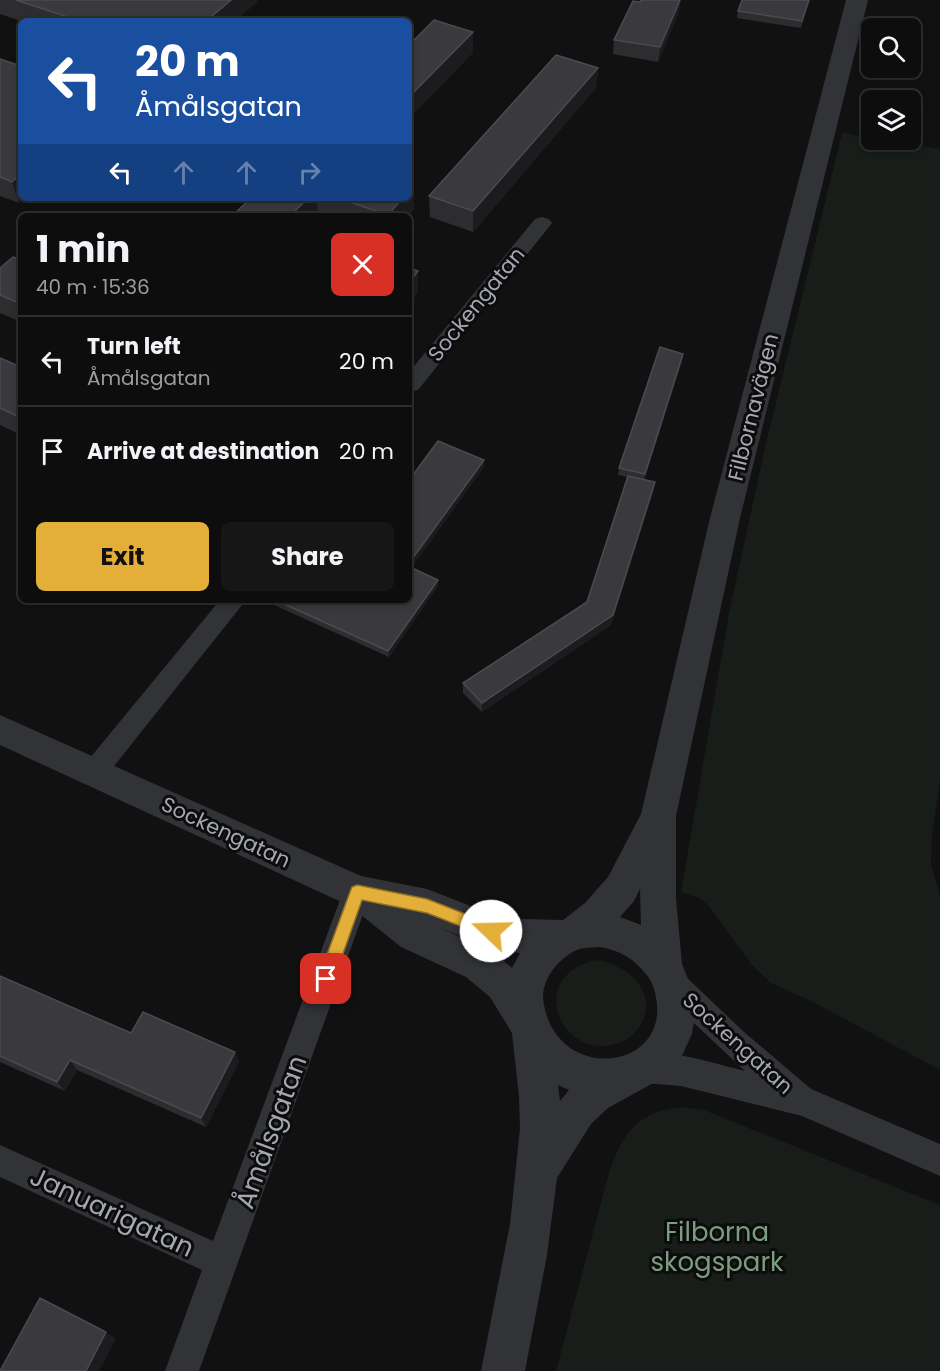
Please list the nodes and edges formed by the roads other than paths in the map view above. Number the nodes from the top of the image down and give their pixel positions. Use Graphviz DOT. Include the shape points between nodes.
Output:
graph roads {
  1 [pos="857,0"];
  2 [pos="542,224"];
  3 [pos="412,384"];
  4 [pos="232,603"];
  5 [pos="0,729"];
  6 [pos="94,771"];
  7 [pos="658,816"];
  8 [pos="357,892"];
  9 [pos="570,935"];
  10 [pos="668,974"];
  11 [pos="527,1023"];
  12 [pos="634,1072"];
  13 [pos="804,1101"];
  14 [pos="940,1160"];
  15 [pos="0,1161"];
  16 [pos="538,1171"];
  17 [pos="223,1263"];
  18 [pos="182,1371"];
  19 [pos="503,1371"];
  1 -- 7 [label="street, Filbornavägen" via="725,518"];
  2 -- 3 [label="street, Sockengatan"];
  4 -- 6 [label="street"];
  5 -- 6 [label="street, Sockengatan"];
  6 -- 8 [label="street, Sockengatan"];
  7 -- 9 [label="street, Filbornavägen" via="621,889 598,915"];
  7 -- 10 [label="street, Filbornavägen" via="658,899"];
  8 -- 9 [label="street, Sockengatan" via="427,906 491,931 520,936"];
  8 -- 11 [label="street, Sockengatan" via="414,935 479,964 503,984"];
  8 -- 17 [label="street, Åmålsgatan"];
  9 -- 10 [label="street" via="600,930 625,935 646,947"];
  9 -- 11 [label="street, Filbornavägen" via="549,946 531,968 523,993"];
  10 -- 12 [label="street, Filbornavägen" via="677,1003 670,1040 659,1056"];
  10 -- 13 [label="street, Sockengatan" via="733,1042"];
  11 -- 12 [label="street" via="543,1052 581,1076 603,1079"];
  11 -- 16 [label="street, Filbornavägen" via="538,1065"];
  12 -- 13 [label="street, Sockengatan" via="681,1071"];
  12 -- 16 [label="street, Filbornavägen" via="594,1094 577,1110"];
  13 -- 14 [label="street, Sockengatan"];
  15 -- 17 [label="street, Januarigatan"];
  16 -- 19 [label="street, Filbornavägen"];
  17 -- 18 [label="street, Åmålsgatan"];
}
